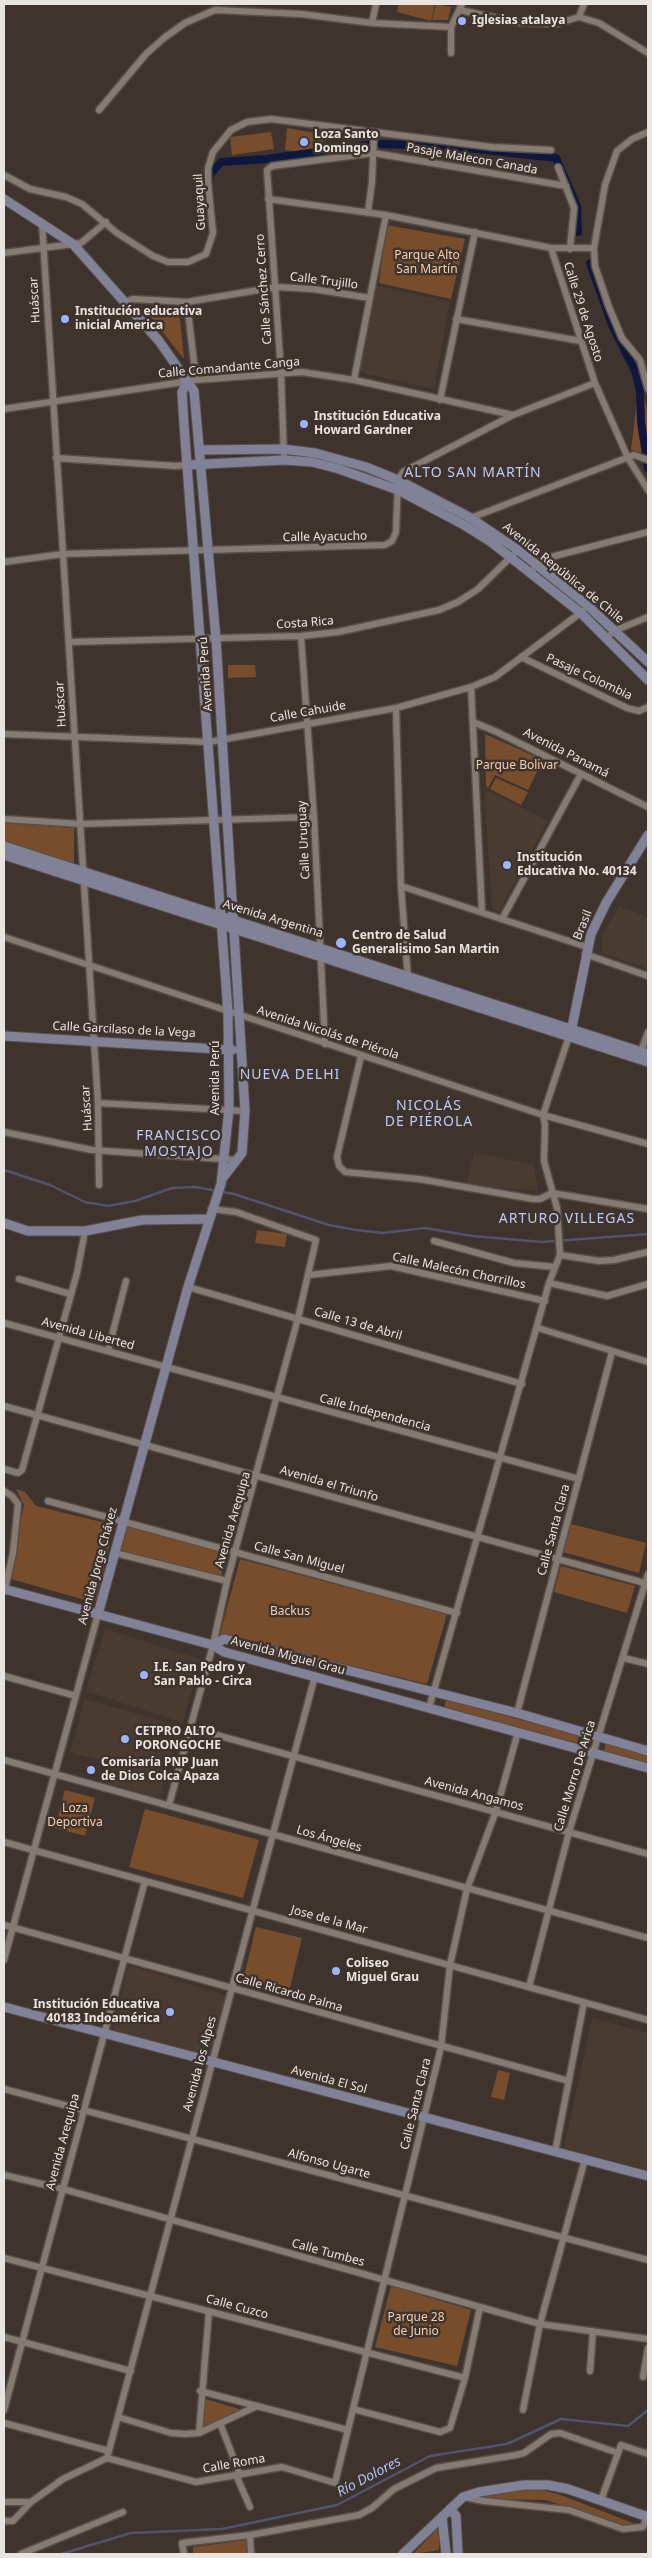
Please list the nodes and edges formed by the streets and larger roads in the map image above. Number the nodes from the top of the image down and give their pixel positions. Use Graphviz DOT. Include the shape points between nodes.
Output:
graph roads {
  1 [pos="376,4"];
  2 [pos="584,4"];
  3 [pos="461,7"];
  4 [pos="579,17"];
  5 [pos="372,23"];
  6 [pos="451,27"];
  7 [pos="451,53"];
  8 [pos="648,53"];
  9 [pos="99,110"];
  10 [pos="648,132"];
  11 [pos="374,133"];
  12 [pos="552,150"];
  13 [pos="374,153"];
  14 [pos="558,168"];
  15 [pos="4,176"];
  16 [pos="266,177"];
  17 [pos="566,186"];
  18 [pos="4,199"];
  19 [pos="268,200"];
  20 [pos="368,212"];
  21 [pos="386,215"];
  22 [pos="42,222"];
  23 [pos="106,222"];
  24 [pos="475,232"];
  25 [pos="73,244"];
  26 [pos="551,248"];
  27 [pos="594,248"];
  28 [pos="43,249"];
  29 [pos="570,249"];
  30 [pos="4,254"];
  31 [pos="276,287"];
  32 [pos="370,298"];
  33 [pos="125,302"];
  34 [pos="187,302"];
  35 [pos="456,319"];
  36 [pos="581,341"];
  37 [pos="282,372"];
  38 [pos="354,380"];
  39 [pos="191,381"];
  40 [pos="595,382"];
  41 [pos="648,389"];
  42 [pos="440,400"];
  43 [pos="52,402"];
  44 [pos="4,409"];
  45 [pos="513,416"];
  46 [pos="197,423"];
  47 [pos="184,425"];
  48 [pos="283,449"];
  49 [pos="200,450"];
  50 [pos="56,458"];
  51 [pos="628,458"];
  52 [pos="284,460"];
  53 [pos="648,460"];
  54 [pos="201,463"];
  55 [pos="187,465"];
  56 [pos="398,480"];
  57 [pos="398,490"];
  58 [pos="648,490"];
  59 [pos="467,521"];
  60 [pos="648,532"];
  61 [pos="195,549"];
  62 [pos="210,549"];
  63 [pos="518,550"];
  64 [pos="63,554"];
  65 [pos="510,558"];
  66 [pos="4,562"];
  67 [pos="536,564"];
  68 [pos="530,572"];
  69 [pos="585,609"];
  70 [pos="648,617"];
  71 [pos="616,630"];
  72 [pos="302,636"];
  73 [pos="607,637"];
  74 [pos="201,639"];
  75 [pos="216,639"];
  76 [pos="69,642"];
  77 [pos="521,657"];
  78 [pos="648,662"];
  79 [pos="648,680"];
  80 [pos="471,687"];
  81 [pos="648,707"];
  82 [pos="396,708"];
  83 [pos="473,722"];
  84 [pos="308,724"];
  85 [pos="4,734"];
  86 [pos="74,737"];
  87 [pos="223,739"];
  88 [pos="209,742"];
  89 [pos="581,774"];
  90 [pos="648,807"];
  91 [pos="314,817"];
  92 [pos="4,819"];
  93 [pos="214,820"];
  94 [pos="228,820"];
  95 [pos="81,824"];
  96 [pos="648,835"];
  97 [pos="4,846"];
  98 [pos="4,855"];
  99 [pos="84,876"];
  100 [pos="401,886"];
  101 [pos="482,912"];
  102 [pos="502,919"];
  103 [pos="220,921"];
  104 [pos="233,924"];
  105 [pos="4,937"];
  106 [pos="320,947"];
  107 [pos="586,951"];
  108 [pos="320,957"];
  109 [pos="89,964"];
  110 [pos="380,972"];
  111 [pos="408,976"];
  112 [pos="648,976"];
  113 [pos="409,986"];
  114 [pos="477,1002"];
  115 [pos="228,1012"];
  116 [pos="240,1017"];
  117 [pos="570,1032"];
  118 [pos="648,1032"];
  119 [pos="4,1036"];
  120 [pos="94,1041"];
  121 [pos="325,1044"];
  122 [pos="228,1049"];
  123 [pos="242,1050"];
  124 [pos="643,1055"];
  125 [pos="362,1056"];
  126 [pos="648,1062"];
  127 [pos="98,1103"];
  128 [pos="229,1109"];
  129 [pos="245,1111"];
  130 [pos="543,1115"];
  131 [pos="4,1132"];
  132 [pos="648,1144"];
  133 [pos="100,1150"];
  134 [pos="225,1158"];
  135 [pos="237,1160"];
  136 [pos="221,1181"];
  137 [pos="100,1185"];
  138 [pos="552,1193"];
  139 [pos="212,1206"];
  140 [pos="648,1209"];
  141 [pos="209,1219"];
  142 [pos="4,1223"];
  143 [pos="84,1232"];
  144 [pos="434,1241"];
  145 [pos="560,1252"];
  146 [pos="648,1252"];
  147 [pos="555,1268"];
  148 [pos="309,1275"];
  149 [pos="20,1279"];
  150 [pos="126,1281"];
  151 [pos="550,1283"];
  152 [pos="648,1284"];
  153 [pos="188,1287"];
  154 [pos="70,1294"];
  155 [pos="545,1301"];
  156 [pos="298,1318"];
  157 [pos="4,1323"];
  158 [pos="538,1328"];
  159 [pos="58,1338"];
  160 [pos="108,1351"];
  161 [pos="612,1352"];
  162 [pos="648,1362"];
  163 [pos="166,1366"];
  164 [pos="522,1384"];
  165 [pos="277,1398"];
  166 [pos="4,1406"];
  167 [pos="36,1415"];
  168 [pos="144,1444"];
  169 [pos="500,1458"];
  170 [pos="4,1469"];
  171 [pos="257,1476"];
  172 [pos="579,1479"];
  173 [pos="4,1491"];
  174 [pos="48,1501"];
  175 [pos="123,1522"];
  176 [pos="476,1537"];
  177 [pos="115,1552"];
  178 [pos="236,1553"];
  179 [pos="558,1559"];
  180 [pos="648,1574"];
  181 [pos="227,1582"];
  182 [pos="647,1584"];
  183 [pos="4,1589"];
  184 [pos="457,1613"];
  185 [pos="98,1614"];
  186 [pos="213,1645"];
  187 [pos="624,1658"];
  188 [pos="648,1664"];
  189 [pos="4,1676"];
  190 [pos="315,1676"];
  191 [pos="432,1692"];
  192 [pos="76,1696"];
  193 [pos="429,1708"];
  194 [pos="518,1713"];
  195 [pos="191,1728"];
  196 [pos="518,1732"];
  197 [pos="598,1736"];
  198 [pos="648,1751"];
  199 [pos="593,1752"];
  200 [pos="293,1756"];
  201 [pos="4,1760"];
  202 [pos="648,1768"];
  203 [pos="55,1774"];
  204 [pos="169,1805"];
  205 [pos="496,1811"];
  206 [pos="569,1832"];
  207 [pos="273,1834"];
  208 [pos="4,1842"];
  209 [pos="34,1850"];
  210 [pos="648,1854"];
  211 [pos="145,1881"];
  212 [pos="467,1890"];
  213 [pos="252,1910"];
  214 [pos="549,1911"];
  215 [pos="4,1925"];
  216 [pos="13,1927"];
  217 [pos="648,1938"];
  218 [pos="124,1958"];
  219 [pos="4,1960"];
  220 [pos="450,1965"];
  221 [pos="529,1987"];
  222 [pos="232,1988"];
  223 [pos="584,2002"];
  224 [pos="4,2007"];
  225 [pos="648,2020"];
  226 [pos="104,2034"];
  227 [pos="441,2047"];
  228 [pos="212,2062"];
  229 [pos="568,2081"];
  230 [pos="4,2089"];
  231 [pos="84,2110"];
  232 [pos="424,2117"];
  233 [pos="193,2139"];
  234 [pos="555,2152"];
  235 [pos="584,2159"];
  236 [pos="4,2176"];
  237 [pos="648,2176"];
  238 [pos="63,2189"];
  239 [pos="405,2196"];
  240 [pos="170,2221"];
  241 [pos="563,2238"];
  242 [pos="4,2258"];
  243 [pos="648,2260"];
  244 [pos="42,2268"];
  245 [pos="384,2280"];
  246 [pos="150,2296"];
  247 [pos="480,2307"];
  248 [pos="209,2311"];
  249 [pos="540,2324"];
  250 [pos="593,2332"];
  251 [pos="4,2337"];
  252 [pos="648,2339"];
  253 [pos="22,2342"];
  254 [pos="648,2348"];
  255 [pos="367,2352"];
  256 [pos="130,2371"];
  257 [pos="590,2371"];
  258 [pos="643,2377"];
  259 [pos="465,2378"];
  260 [pos="200,2391"];
  261 [pos="257,2406"];
  262 [pos="353,2409"];
  263 [pos="4,2410"];
  264 [pos="523,2410"];
  265 [pos="118,2418"];
  266 [pos="4,2423"];
  267 [pos="220,2423"];
  268 [pos="348,2430"];
  269 [pos="199,2433"];
  270 [pos="618,2453"];
  271 [pos="648,2454"];
  272 [pos="108,2455"];
  273 [pos="238,2475"];
  274 [pos="335,2483"];
  275 [pos="463,2497"];
  276 [pos="601,2500"];
  277 [pos="4,2502"];
  278 [pos="31,2502"];
  279 [pos="250,2507"];
  280 [pos="450,2509"];
  281 [pos="123,2512"];
  282 [pos="648,2516"];
  283 [pos="442,2517"];
  284 [pos="4,2521"];
  285 [pos="250,2535"];
  286 [pos="21,2554"];
  287 [pos="184,2554"];
  288 [pos="251,2554"];
  289 [pos="403,2554"];
  290 [pos="446,2554"];
  291 [pos="458,2554"];
  1 -- 5 [label="street"];
  2 -- 4 [label="street"];
  3 -- 4 [label="street" via="514,22 556,24"];
  3 -- 6 [label="street"];
  4 -- 8 [label="street" via="599,24"];
  5 -- 6 [label="street"];
  5 -- 9 [label="street" via="301,14 215,10 185,23 164,38 146,54"];
  6 -- 7 [label="street"];
  10 -- 27 [label="street" via="632,139 618,151 606,185"];
  11 -- 12 [label="street, Guayaquil"];
  11 -- 13 [label="street"];
  11 -- 23 [label="street, Guayaquil" via="271,119 247,122 231,130 213,152 208,168 211,244 206,254 188,262 168,262 153,256"];
  13 -- 16 [label="street, Pasaje Malecon Canada" via="272,166 266,170"];
  13 -- 17 [label="street, Pasaje Malecon Canada"];
  13 -- 20 [label="street"];
  14 -- 17 [label="street"];
  15 -- 23 [label="street, Guayaquil" via="30,189 82,204"];
  16 -- 19 [label="street, Calle Sánchez Cerro"];
  17 -- 29 [label="street" via="574,208"];
  18 -- 22 [label="street"];
  19 -- 20 [label="street"];
  19 -- 31 [label="street, Calle Sánchez Cerro"];
  20 -- 21 [label="street"];
  21 -- 24 [label="street"];
  21 -- 32 [label="street"];
  22 -- 25 [label="street"];
  22 -- 28 [label="street, Huáscar"];
  23 -- 25 [label="street" via="81,243"];
  24 -- 26 [label="street"];
  24 -- 35 [label="street"];
  25 -- 28 [label="street"];
  25 -- 33 [label="street"];
  26 -- 29 [label="street"];
  26 -- 36 [label="street, Calle 29 de Agosto"];
  27 -- 29 [label="street"];
  27 -- 41 [label="street" via="595,266 609,307 622,338 640,360"];
  28 -- 30 [label="street"];
  28 -- 43 [label="street, Huáscar"];
  31 -- 32 [label="street, Calle Trujillo"];
  31 -- 34 [label="street, Calle Trujillo"];
  31 -- 37 [label="street, Calle Sánchez Cerro"];
  32 -- 38 [label="street"];
  33 -- 34 [label="street, Calle Trujillo" via="133,299"];
  33 -- 39 [label="street"];
  34 -- 39 [label="street, Avenida Perú"];
  35 -- 36 [label="street"];
  35 -- 42 [label="street"];
  36 -- 40 [label="street, Calle 29 de Agosto"];
  37 -- 38 [label="street, Calle Comandante Canga"];
  37 -- 39 [label="street, Calle Comandante Canga"];
  37 -- 48 [label="street, Calle Sánchez Cerro"];
  38 -- 42 [label="street, Calle Comandante Canga"];
  39 -- 43 [label="street, Calle Comandante Canga"];
  39 -- 46 [label="street, Avenida Perú"];
  39 -- 47 [label="street, Avenida Perú" via="182,392"];
  40 -- 45 [label="street"];
  40 -- 51 [label="street, Calle 29 de Agosto"];
  42 -- 45 [label="street, Calle Comandante Canga"];
  43 -- 44 [label="street, Calle Comandante Canga"];
  43 -- 50 [label="street, Huáscar"];
  45 -- 56 [label="street" via="402,472"];
  46 -- 47 [label="street"];
  46 -- 49 [label="street, Avenida Perú"];
  47 -- 55 [label="street, Avenida Perú"];
  48 -- 49 [label="street, Avenida República de Chile"];
  48 -- 52 [label="street, Calle Sánchez Cerro"];
  48 -- 56 [label="street, Avenida República de Chile" via="340,459"];
  49 -- 54 [label="street, Avenida Perú"];
  50 -- 55 [label="street"];
  50 -- 64 [label="street, Huáscar"];
  51 -- 53 [label="street" via="634,455"];
  51 -- 58 [label="street, Calle 29 de Agosto"];
  51 -- 59 [label="street"];
  52 -- 54 [label="street, Avenida República de Chile"];
  52 -- 57 [label="street, Avenida República de Chile" via="312,462"];
  54 -- 55 [label="street, Avenida República de Chile"];
  54 -- 62 [label="street, Avenida Perú"];
  55 -- 61 [label="street, Avenida Perú"];
  56 -- 57 [label="street, Calle Ayacucho"];
  56 -- 59 [label="street, Avenida República de Chile"];
  57 -- 59 [label="street, Avenida República de Chile"];
  57 -- 62 [label="street, Calle Ayacucho" via="396,532 392,541 385,545"];
  59 -- 63 [label="street, Avenida República de Chile"];
  59 -- 65 [label="street, Avenida República de Chile"];
  60 -- 67 [label="street" via="543,559"];
  61 -- 62 [label="street, Calle Ayacucho"];
  61 -- 64 [label="street, Calle Ayacucho"];
  61 -- 74 [label="street, Avenida Perú"];
  62 -- 75 [label="street, Avenida Perú"];
  63 -- 65 [label="street, Costa Rica"];
  63 -- 67 [label="street, Avenida República de Chile"];
  64 -- 66 [label="street, Calle Ayacucho"];
  64 -- 76 [label="street, Huáscar"];
  65 -- 68 [label="street, Avenida República de Chile"];
  65 -- 72 [label="street, Costa Rica" via="478,589 439,610 338,632"];
  67 -- 68 [label="street"];
  67 -- 69 [label="street, Avenida República de Chile"];
  68 -- 69 [label="street, Avenida República de Chile"];
  69 -- 71 [label="street, Avenida República de Chile"];
  69 -- 73 [label="street, Avenida República de Chile"];
  69 -- 77 [label="street, Calle Cahuide"];
  70 -- 71 [label="street"];
  71 -- 73 [label="street"];
  71 -- 78 [label="street, Avenida República de Chile"];
  72 -- 75 [label="street, Costa Rica"];
  72 -- 84 [label="street, Calle Uruguay"];
  73 -- 79 [label="street, Avenida República de Chile"];
  74 -- 75 [label="street, Costa Rica"];
  74 -- 76 [label="street, Costa Rica"];
  74 -- 88 [label="street, Avenida Perú"];
  75 -- 87 [label="street, Avenida Perú"];
  76 -- 86 [label="street, Huáscar"];
  77 -- 80 [label="street, Calle Cahuide" via="495,677"];
  77 -- 81 [label="street, Pasaje Colombia" via="627,708 639,711"];
  80 -- 82 [label="street, Calle Cahuide"];
  80 -- 83 [label="street"];
  82 -- 84 [label="street, Calle Cahuide"];
  82 -- 100 [label="street"];
  83 -- 89 [label="street, Avenida Panamá"];
  83 -- 101 [label="street"];
  84 -- 87 [label="street, Calle Cahuide"];
  84 -- 91 [label="street, Calle Uruguay"];
  85 -- 86 [label="street, Calle Cahuide"];
  86 -- 88 [label="street, Calle Cahuide"];
  86 -- 95 [label="street, Huáscar"];
  87 -- 88 [label="street, Calle Cahuide"];
  87 -- 94 [label="street, Avenida Perú"];
  88 -- 93 [label="street, Avenida Perú"];
  89 -- 90 [label="street, Avenida Panamá"];
  89 -- 102 [label="street"];
  91 -- 94 [label="street"];
  91 -- 106 [label="street, Calle Uruguay"];
  92 -- 95 [label="street"];
  93 -- 94 [label="street"];
  93 -- 95 [label="street"];
  93 -- 103 [label="street, Avenida Perú"];
  94 -- 104 [label="street, Avenida Perú"];
  95 -- 99 [label="street, Huáscar"];
  96 -- 107 [label="street, Brasil" via="598,918"];
  97 -- 99 [label="street, Avenida Argentina"];
  98 -- 99 [label="street, Avenida Argentina"];
  99 -- 103 [label="street, Avenida Argentina"];
  99 -- 109 [label="street, Huáscar"];
  100 -- 101 [label="street"];
  100 -- 111 [label="street"];
  101 -- 102 [label="street"];
  102 -- 107 [label="street"];
  103 -- 104 [label="street, Avenida Argentina"];
  103 -- 115 [label="street, Avenida Perú"];
  104 -- 106 [label="street, Avenida Argentina"];
  104 -- 108 [label="street, Avenida Argentina"];
  104 -- 116 [label="street, Avenida Perú"];
  105 -- 109 [label="street, Avenida Nicolás de Piérola"];
  106 -- 108 [label="street, Calle Uruguay"];
  106 -- 110 [label="street, Avenida Argentina"];
  107 -- 112 [label="street"];
  107 -- 117 [label="street, Brasil"];
  108 -- 110 [label="street, Avenida Argentina"];
  108 -- 121 [label="street, Calle Uruguay"];
  109 -- 115 [label="street, Avenida Nicolás de Piérola"];
  109 -- 120 [label="street, Huáscar"];
  110 -- 111 [label="street, Avenida Argentina"];
  110 -- 113 [label="street, Avenida Argentina"];
  111 -- 113 [label="street"];
  111 -- 114 [label="street, Avenida Argentina"];
  113 -- 114 [label="street, Avenida Argentina"];
  114 -- 117 [label="street, Avenida Argentina"];
  115 -- 116 [label="street, Avenida Nicolás de Piérola"];
  115 -- 122 [label="street, Avenida Perú"];
  116 -- 121 [label="street, Avenida Nicolás de Piérola"];
  116 -- 123 [label="street, Avenida Perú"];
  117 -- 124 [label="street, Avenida Argentina"];
  117 -- 130 [label="street"];
  118 -- 124 [label="street"];
  119 -- 120 [label="street, Calle Garcilaso de la Vega"];
  120 -- 122 [label="street, Calle Garcilaso de la Vega"];
  120 -- 127 [label="street, Huáscar"];
  121 -- 125 [label="street, Avenida Nicolás de Piérola"];
  122 -- 123 [label="street, Calle Garcilaso de la Vega"];
  122 -- 128 [label="street, Avenida Perú"];
  123 -- 129 [label="street, Avenida Perú"];
  124 -- 126 [label="street, Avenida Argentina"];
  125 -- 130 [label="street, Avenida Nicolás de Piérola"];
  125 -- 138 [label="street" via="337,1157 341,1169 350,1173 419,1179 533,1199"];
  127 -- 128 [label="street"];
  127 -- 133 [label="street, Huáscar"];
  128 -- 129 [label="street"];
  128 -- 134 [label="street, Avenida Perú"];
  129 -- 135 [label="street, Avenida Perú" via="242,1153"];
  130 -- 132 [label="street, Avenida Nicolás de Piérola"];
  130 -- 138 [label="street" via="544,1161"];
  131 -- 133 [label="street"];
  133 -- 134 [label="street"];
  133 -- 137 [label="street, Huáscar"];
  134 -- 135 [label="street"];
  134 -- 136 [label="street, Avenida Perú"];
  135 -- 136 [label="street, Avenida Perú"];
  136 -- 139 [label="street, Avenida Jorge Chávez"];
  138 -- 140 [label="street"];
  138 -- 145 [label="street" via="557,1208"];
  139 -- 141 [label="street, Avenida Jorge Chávez"];
  139 -- 148 [label="street, Avenida Arequipa" via="316,1240"];
  141 -- 143 [label="street" via="142,1220"];
  141 -- 153 [label="street, Avenida Jorge Chávez"];
  142 -- 143 [label="street" via="28,1231"];
  143 -- 154 [label="street" via="83,1248"];
  144 -- 147 [label="street" via="514,1263"];
  145 -- 146 [label="street" via="599,1261"];
  145 -- 147 [label="street"];
  147 -- 151 [label="street"];
  148 -- 155 [label="street, Calle Malecón Chorrillos" via="390,1266"];
  148 -- 156 [label="street, Avenida Arequipa"];
  149 -- 154 [label="street"];
  150 -- 160 [label="street"];
  151 -- 152 [label="street" via="607,1296"];
  151 -- 155 [label="street"];
  153 -- 156 [label="street, Calle 13 de Abril"];
  153 -- 163 [label="street, Avenida Jorge Chávez"];
  154 -- 159 [label="street"];
  155 -- 158 [label="street"];
  156 -- 164 [label="street, Calle 13 de Abril"];
  156 -- 165 [label="street, Avenida Arequipa"];
  157 -- 159 [label="street, Avenida Liberted"];
  158 -- 161 [label="street"];
  158 -- 164 [label="street"];
  159 -- 160 [label="street, Avenida Liberted"];
  159 -- 167 [label="street"];
  160 -- 163 [label="street, Avenida Liberted"];
  161 -- 162 [label="street"];
  161 -- 172 [label="street, Calle Santa Clara"];
  163 -- 165 [label="street, Calle Independencia"];
  163 -- 168 [label="street, Avenida Jorge Chávez"];
  164 -- 169 [label="street"];
  165 -- 169 [label="street, Calle Independencia"];
  165 -- 171 [label="street, Avenida Arequipa"];
  166 -- 167 [label="street, Avenida el Triunfo"];
  167 -- 168 [label="street, Avenida el Triunfo"];
  167 -- 170 [label="street" via="22,1470 18,1473"];
  168 -- 171 [label="street, Avenida el Triunfo"];
  168 -- 175 [label="street, Avenida Jorge Chávez"];
  169 -- 172 [label="street, Calle Independencia"];
  169 -- 176 [label="street"];
  171 -- 176 [label="street, Avenida el Triunfo"];
  171 -- 178 [label="street, Avenida Arequipa"];
  172 -- 179 [label="street, Calle Santa Clara"];
  173 -- 183 [label="street" via="18,1504 13,1553"];
  174 -- 175 [label="street, Calle San Miguel"];
  175 -- 177 [label="street, Avenida Jorge Chávez"];
  175 -- 178 [label="street, Calle San Miguel"];
  176 -- 179 [label="street, Avenida el Triunfo"];
  176 -- 184 [label="street"];
  177 -- 181 [label="street"];
  177 -- 185 [label="street, Avenida Jorge Chávez"];
  178 -- 181 [label="street, Avenida Arequipa"];
  178 -- 184 [label="street, Calle San Miguel"];
  179 -- 182 [label="street, Avenida el Triunfo"];
  179 -- 194 [label="street, Calle Santa Clara"];
  180 -- 182 [label="street, Calle Morro De Arica"];
  181 -- 186 [label="street, Avenida Arequipa"];
  182 -- 187 [label="street, Calle Morro De Arica"];
  183 -- 185 [label="street"];
  184 -- 191 [label="street"];
  185 -- 186 [label="street"];
  185 -- 192 [label="street, Avenida Jorge Chávez"];
  186 -- 190 [label="street, Avenida Miguel Grau" via="224,1652"];
  186 -- 191 [label="street, Avenida Miguel Grau" via="224,1639"];
  186 -- 195 [label="street, Avenida Arequipa"];
  187 -- 188 [label="street"];
  187 -- 197 [label="street, Calle Morro De Arica"];
  189 -- 192 [label="street"];
  190 -- 193 [label="street, Avenida Miguel Grau"];
  190 -- 200 [label="street, Avenida los Alpes"];
  191 -- 193 [label="street"];
  191 -- 194 [label="street, Avenida Miguel Grau"];
  192 -- 203 [label="street, Avenida Jorge Chávez"];
  193 -- 196 [label="street, Avenida Miguel Grau"];
  194 -- 197 [label="street, Avenida Miguel Grau"];
  195 -- 200 [label="street, Avenida Angamos"];
  195 -- 204 [label="street, Avenida Arequipa"];
  196 -- 199 [label="street, Avenida Miguel Grau"];
  196 -- 205 [label="street, Calle Santa Clara"];
  197 -- 198 [label="street, Avenida Miguel Grau"];
  197 -- 199 [label="street, Calle Morro De Arica"];
  199 -- 202 [label="street, Avenida Miguel Grau"];
  199 -- 206 [label="street, Calle Morro De Arica"];
  200 -- 205 [label="street, Avenida Angamos"];
  200 -- 207 [label="street, Avenida los Alpes"];
  201 -- 203 [label="street, Los Ángeles"];
  203 -- 204 [label="street, Los Ángeles"];
  203 -- 209 [label="street, Avenida Jorge Chávez"];
  204 -- 207 [label="street, Los Ángeles"];
  205 -- 206 [label="street, Avenida Angamos"];
  205 -- 212 [label="street, Calle Santa Clara"];
  206 -- 210 [label="street, Avenida Angamos"];
  206 -- 214 [label="street, Calle Morro De Arica"];
  207 -- 212 [label="street, Los Ángeles"];
  207 -- 213 [label="street, Avenida los Alpes"];
  208 -- 209 [label="street, Jose de la Mar"];
  209 -- 211 [label="street, Jose de la Mar"];
  209 -- 216 [label="street, Avenida Jorge Chávez"];
  211 -- 213 [label="street, Jose de la Mar"];
  211 -- 218 [label="street, Avenida Arequipa"];
  212 -- 214 [label="street, Los Ángeles"];
  212 -- 220 [label="street, Calle Santa Clara"];
  213 -- 220 [label="street, Jose de la Mar"];
  213 -- 222 [label="street, Avenida los Alpes"];
  214 -- 217 [label="street, Los Ángeles"];
  214 -- 221 [label="street, Calle Morro De Arica"];
  215 -- 216 [label="street, Calle Ricardo Palma"];
  216 -- 218 [label="street, Calle Ricardo Palma"];
  216 -- 219 [label="street, Avenida Jorge Chávez"];
  218 -- 222 [label="street, Calle Ricardo Palma"];
  218 -- 226 [label="street, Avenida Arequipa"];
  220 -- 221 [label="street, Jose de la Mar"];
  220 -- 227 [label="street, Calle Santa Clara"];
  221 -- 223 [label="street, Jose de la Mar"];
  222 -- 227 [label="street, Calle Ricardo Palma"];
  222 -- 228 [label="street, Avenida los Alpes"];
  223 -- 225 [label="street, Jose de la Mar"];
  223 -- 229 [label="street"];
  224 -- 226 [label="street, Avenida El Sol"];
  226 -- 228 [label="street, Avenida El Sol"];
  226 -- 231 [label="street, Avenida Arequipa"];
  227 -- 229 [label="street, Calle Ricardo Palma"];
  227 -- 232 [label="street, Calle Santa Clara"];
  228 -- 232 [label="street, Avenida El Sol"];
  228 -- 233 [label="street, Avenida los Alpes"];
  229 -- 234 [label="street"];
  230 -- 231 [label="street, Alfonso Ugarte"];
  231 -- 233 [label="street, Alfonso Ugarte"];
  231 -- 238 [label="street, Avenida Arequipa"];
  232 -- 234 [label="street, Avenida El Sol"];
  232 -- 239 [label="street, Calle Santa Clara"];
  233 -- 239 [label="street, Alfonso Ugarte"];
  233 -- 240 [label="street, Avenida los Alpes"];
  234 -- 235 [label="street, Avenida El Sol"];
  235 -- 237 [label="street, Avenida El Sol"];
  235 -- 241 [label="street"];
  236 -- 238 [label="street, Calle Tumbes"];
  238 -- 240 [label="street, Calle Tumbes"];
  238 -- 244 [label="street, Avenida Arequipa"];
  239 -- 241 [label="street, Alfonso Ugarte"];
  239 -- 245 [label="street, Calle Santa Clara"];
  240 -- 245 [label="street, Calle Tumbes"];
  240 -- 246 [label="street, Avenida los Alpes"];
  241 -- 243 [label="street, Alfonso Ugarte"];
  241 -- 249 [label="street"];
  242 -- 244 [label="street, Calle Cuzco"];
  244 -- 246 [label="street, Calle Cuzco"];
  244 -- 253 [label="street, Avenida Arequipa"];
  245 -- 247 [label="street, Calle Tumbes"];
  245 -- 255 [label="street, Calle Santa Clara"];
  246 -- 248 [label="street, Calle Cuzco"];
  246 -- 256 [label="street, Avenida los Alpes"];
  247 -- 249 [label="street, Calle Tumbes"];
  247 -- 259 [label="street"];
  248 -- 255 [label="street, Calle Cuzco"];
  248 -- 260 [label="street"];
  249 -- 250 [label="street, Calle Tumbes"];
  249 -- 264 [label="street"];
  250 -- 252 [label="street, Calle Tumbes"];
  250 -- 257 [label="street"];
  251 -- 253 [label="street"];
  253 -- 256 [label="street"];
  253 -- 263 [label="street, Avenida Arequipa"];
  254 -- 258 [label="street"];
  255 -- 259 [label="street, Calle Cuzco"];
  255 -- 262 [label="street, Calle Santa Clara"];
  256 -- 265 [label="street, Avenida los Alpes"];
  259 -- 262 [label="street" via="450,2428 446,2431"];
  260 -- 261 [label="street"];
  260 -- 269 [label="street"];
  261 -- 267 [label="street"];
  261 -- 268 [label="street"];
  262 -- 268 [label="street, Calle Santa Clara"];
  265 -- 269 [label="street" via="171,2433"];
  265 -- 272 [label="street, Avenida los Alpes"];
  266 -- 272 [label="street, Calle Roma"];
  267 -- 269 [label="street"];
  267 -- 273 [label="street"];
  268 -- 274 [label="street, Calle Santa Clara"];
  270 -- 271 [label="street" via="621,2446"];
  270 -- 276 [label="street"];
  270 -- 285 [label="street" via="560,2433 545,2437 516,2456 436,2468 394,2489 372,2508 359,2514"];
  272 -- 273 [label="street, Calle Roma" via="196,2482"];
  272 -- 278 [label="street" via="62,2479"];
  273 -- 274 [label="street, Calle Roma" via="282,2467"];
  273 -- 279 [label="street"];
  275 -- 276 [label="street" via="524,2485 548,2485"];
  275 -- 280 [label="street"];
  275 -- 282 [label="street" via="569,2510 622,2528 643,2527"];
  276 -- 282 [label="street"];
  277 -- 278 [label="street"];
  278 -- 284 [label="street" via="13,2521"];
  280 -- 283 [label="street"];
  280 -- 291 [label="street" via="456,2516"];
  281 -- 286 [label="street"];
  283 -- 289 [label="street"];
  283 -- 290 [label="street"];
  285 -- 287 [label="street" via="182,2543"];
  285 -- 288 [label="street"];
}
